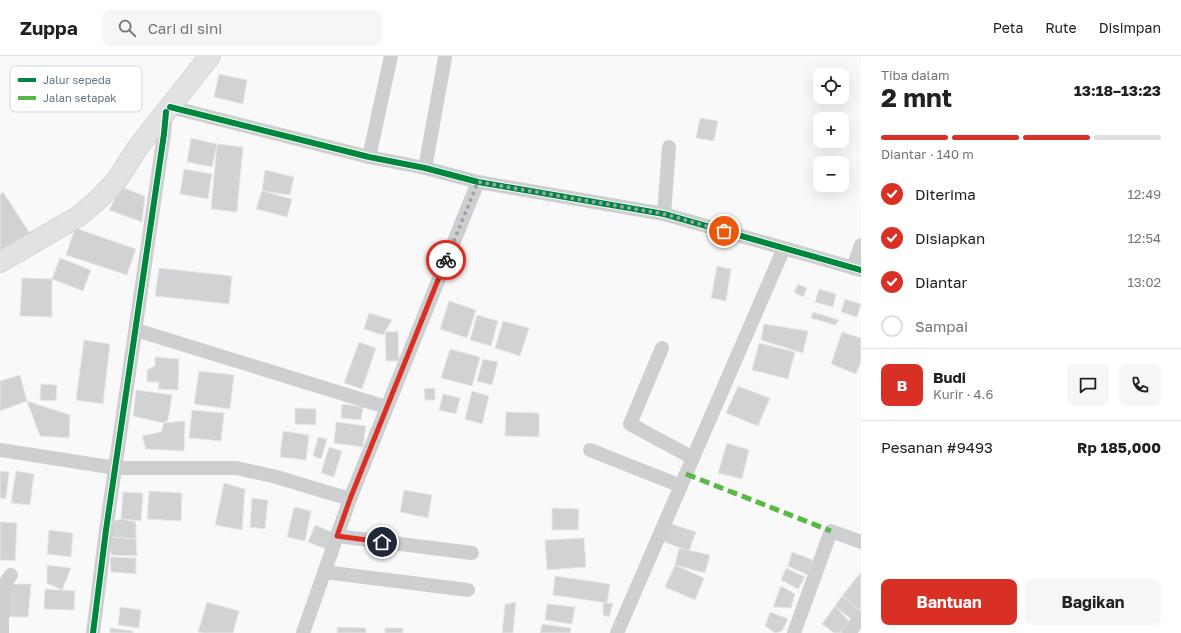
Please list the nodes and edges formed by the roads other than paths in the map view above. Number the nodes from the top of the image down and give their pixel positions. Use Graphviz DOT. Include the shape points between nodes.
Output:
graph roads {
  1 [pos="210,56"];
  2 [pos="391,56"];
  3 [pos="445,58"];
  4 [pos="168,109"];
  5 [pos="669,146"];
  6 [pos="370,157"];
  7 [pos="425,168"];
  8 [pos="478,182"];
  9 [pos="664,214"];
  10 [pos="861,245"];
  11 [pos="784,248"];
  12 [pos="0,262"];
  13 [pos="857,269"];
  14 [pos="136,330"];
  15 [pos="662,348"];
  16 [pos="386,408"];
  17 [pos="0,450"];
  18 [pos="590,450"];
  19 [pos="693,458"];
  20 [pos="116,468"];
  21 [pos="681,486"];
  22 [pos="350,499"];
  23 [pos="337,536"];
  24 [pos="861,542"];
  25 [pos="472,553"];
  26 [pos="324,572"];
  27 [pos="11,575"];
  28 [pos="468,590"];
  29 [pos="861,617"];
  30 [pos="2,633"];
  31 [pos="93,633"];
  32 [pos="303,633"];
  33 [pos="617,633"];
  34 [pos="794,633"];
  35 [pos="849,633"];
  1 -- 4 [label="main road"];
  2 -- 6 [label="street"];
  3 -- 7 [label="street"];
  4 -- 6 [label="street"];
  4 -- 12 [label="main road" via="138,147 117,180 100,198 78,216"];
  4 -- 14 [label="street"];
  5 -- 9 [label="street"];
  6 -- 7 [label="street"];
  7 -- 8 [label="street"];
  8 -- 9 [label="street"];
  8 -- 16 [label="street"];
  9 -- 11 [label="street"];
  10 -- 13 [label="street"];
  11 -- 13 [label="street"];
  11 -- 19 [label="street"];
  14 -- 16 [label="street"];
  14 -- 20 [label="street"];
  15 -- 19 [label="street" via="630,424"];
  16 -- 22 [label="street"];
  17 -- 20 [label="street"];
  18 -- 21 [label="street"];
  19 -- 21 [label="street"];
  20 -- 22 [label="street" via="236,468"];
  20 -- 31 [label="street"];
  21 -- 33 [label="street"];
  22 -- 23 [label="street"];
  23 -- 25 [label="street"];
  23 -- 26 [label="street"];
  24 -- 34 [label="street" via="831,531"];
  26 -- 28 [label="street"];
  26 -- 32 [label="street"];
  27 -- 30 [label="street" via="2,588"];
  29 -- 35 [label="street"];
}
